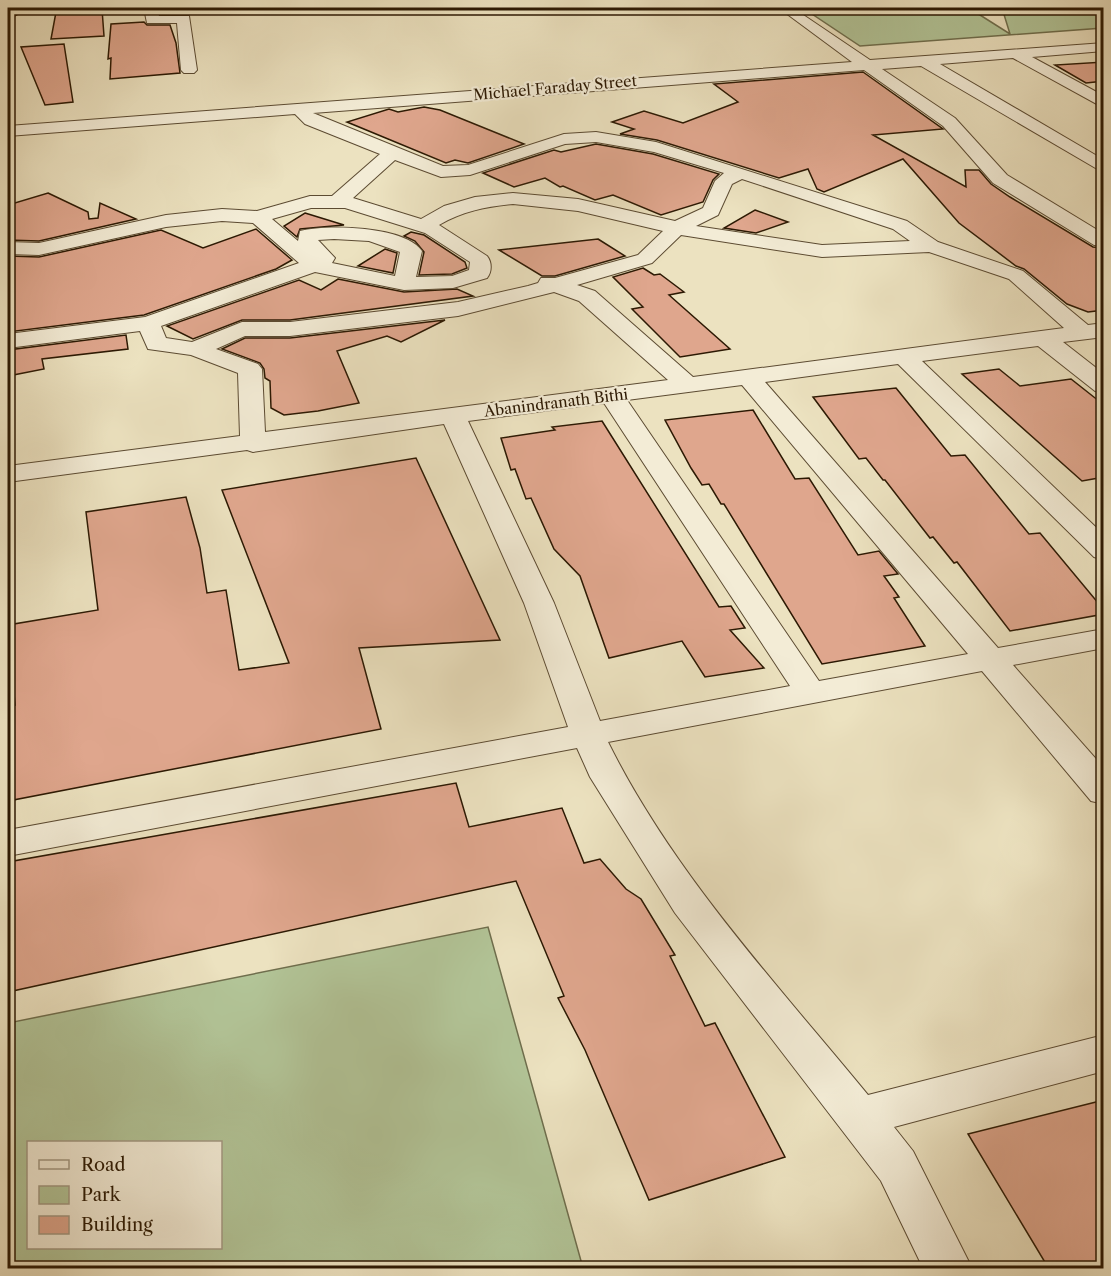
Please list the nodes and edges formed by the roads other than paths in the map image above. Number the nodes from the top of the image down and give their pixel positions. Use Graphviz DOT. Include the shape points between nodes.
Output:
graph roads {
  1 [pos="22,8"];
  2 [pos="151,8"];
  3 [pos="785,8"];
  4 [pos="8,15"];
  5 [pos="1104,47"];
  6 [pos="1104,55"];
  7 [pos="1020,57"];
  8 [pos="922,60"];
  9 [pos="869,64"];
  10 [pos="189,70"];
  11 [pos="1104,84"];
  12 [pos="1073,86"];
  13 [pos="1104,103"];
  14 [pos="298,108"];
  15 [pos="8,130"];
  16 [pos="393,152"];
  17 [pos="1104,168"];
  18 [pos="740,172"];
  19 [pos="337,202"];
  20 [pos="258,217"];
  21 [pos="423,226"];
  22 [pos="677,228"];
  23 [pos="1101,241"];
  24 [pos="932,246"];
  25 [pos="8,249"];
  26 [pos="314,264"];
  27 [pos="480,274"];
  28 [pos="558,284"];
  29 [pos="404,285"];
  30 [pos="149,323"];
  31 [pos="1094,331"];
  32 [pos="1043,338"];
  33 [pos="8,341"];
  34 [pos="195,349"];
  35 [pos="904,357"];
  36 [pos="749,378"];
  37 [pos="689,386"];
  38 [pos="1104,386"];
  39 [pos="612,396"];
  40 [pos="453,416"];
  41 [pos="253,444"];
  42 [pos="8,474"];
  43 [pos="1104,551"];
  44 [pos="1104,638"];
  45 [pos="990,659"];
  46 [pos="810,692"];
  47 [pos="587,733"];
  48 [pos="1102,790"];
  49 [pos="8,843"];
  50 [pos="1104,1053"];
  51 [pos="859,1117"];
  52 [pos="948,1269"];
  1 -- 4 [label="street"];
  2 -- 10 [label="street" via="152,20 184,19"];
  3 -- 9 [label="street"];
  5 -- 7 [label="street, Michael Faraday Street"];
  6 -- 7 [label="street"];
  7 -- 8 [label="street, Michael Faraday Street"];
  7 -- 12 [label="street"];
  8 -- 9 [label="street, Michael Faraday Street"];
  8 -- 17 [label="street"];
  9 -- 14 [label="street, Michael Faraday Street"];
  9 -- 23 [label="street" via="949,122 1000,179"];
  11 -- 12 [label="street"];
  12 -- 13 [label="street"];
  14 -- 15 [label="street, Michael Faraday Street"];
  14 -- 16 [label="street" via="311,120"];
  16 -- 18 [label="street" via="441,171 471,170 536,147 596,137 656,147"];
  16 -- 19 [label="street"];
  18 -- 22 [label="street" via="724,181 711,211"];
  18 -- 24 [label="street" via="900,225"];
  19 -- 20 [label="street" via="310,202"];
  19 -- 21 [label="street"];
  20 -- 25 [label="street" via="222,215 166,221 39,249"];
  20 -- 26 [label="street"];
  21 -- 22 [label="street" via="442,212 470,202 514,198 602,211"];
  21 -- 27 [label="street" via="480,261"];
  22 -- 24 [label="street" via="811,250"];
  22 -- 28 [label="street" via="645,259"];
  24 -- 31 [label="street" via="1016,275"];
  26 -- 29 [label="street"];
  26 -- 29 [label="street" via="325,258 308,242 307,235 340,231 369,234 412,251"];
  26 -- 30 [label="street"];
  27 -- 28 [label="street"];
  27 -- 29 [label="street" via="453,282"];
  28 -- 34 [label="street" via="458,309 290,329 242,329"];
  28 -- 37 [label="street" via="587,296"];
  30 -- 33 [label="street"];
  30 -- 34 [label="street" via="156,344"];
  31 -- 32 [label="street, Abanindranath Bithi"];
  32 -- 35 [label="street, Abanindranath Bithi"];
  32 -- 38 [label="street"];
  34 -- 41 [label="street" via="250,369"];
  35 -- 36 [label="street, Abanindranath Bithi"];
  35 -- 43 [label="street"];
  36 -- 37 [label="street, Abanindranath Bithi"];
  36 -- 45 [label="street"];
  37 -- 39 [label="street, Abanindranath Bithi"];
  39 -- 40 [label="street, Abanindranath Bithi"];
  39 -- 46 [label="street"];
  40 -- 41 [label="street, Abanindranath Bithi"];
  40 -- 47 [label="street" via="539,603"];
  41 -- 42 [label="street, Abanindranath Bithi"];
  44 -- 45 [label="street"];
  45 -- 46 [label="street"];
  45 -- 48 [label="street"];
  46 -- 47 [label="street"];
  47 -- 49 [label="street"];
  47 -- 51 [label="street" via="608,777 689,903"];
  50 -- 51 [label="street"];
  51 -- 52 [label="street" via="897,1166"];
}
